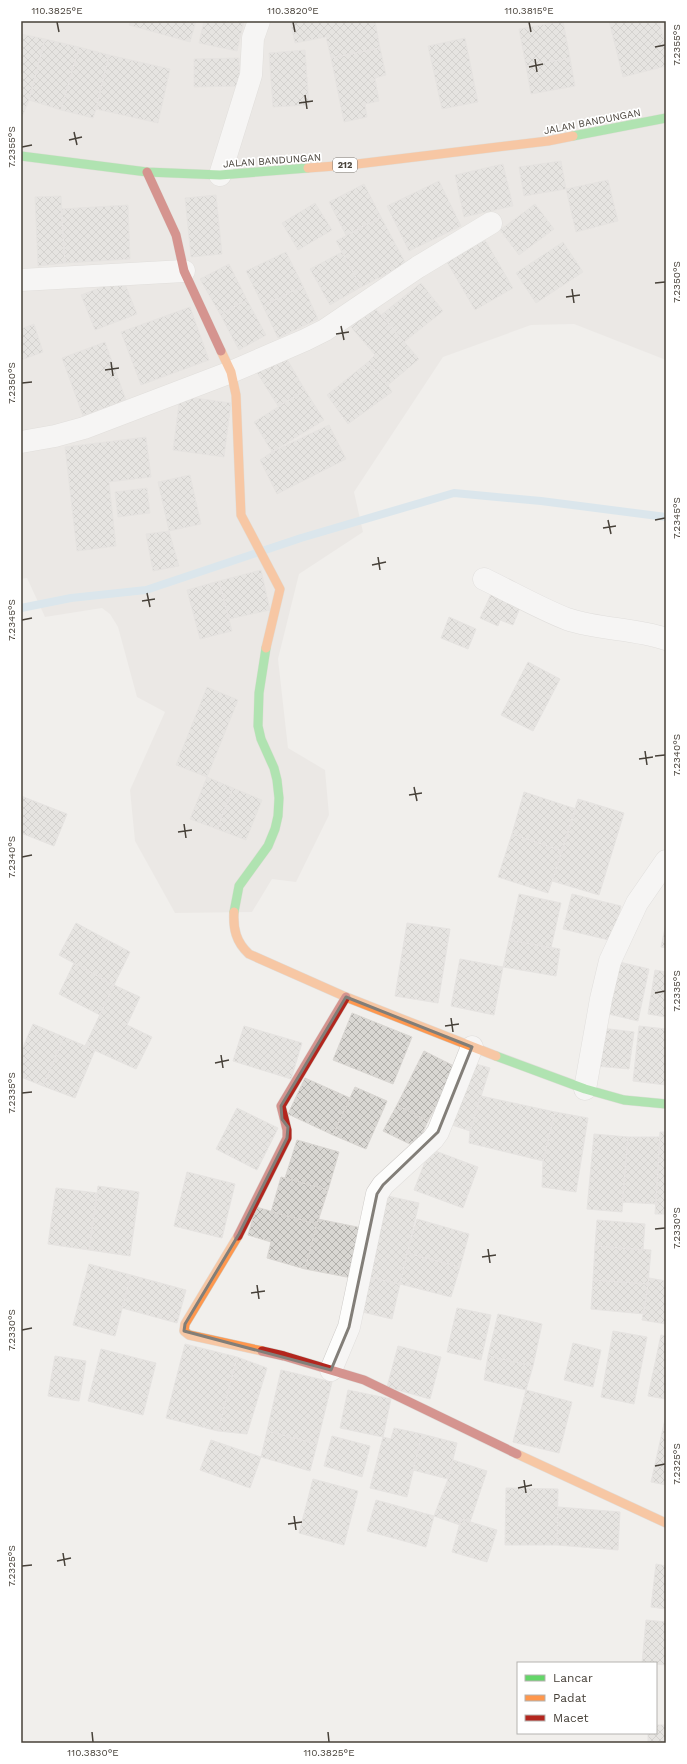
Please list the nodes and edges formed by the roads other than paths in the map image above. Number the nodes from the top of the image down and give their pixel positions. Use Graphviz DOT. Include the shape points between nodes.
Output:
graph roads {
  1 [pos="259,21"];
  2 [pos="666,118"];
  3 [pos="21,156"];
  4 [pos="147,172"];
  5 [pos="220,175"];
  6 [pos="491,223"];
  7 [pos="184,271"];
  8 [pos="21,280"];
  9 [pos="231,372"];
  10 [pos="21,442"];
  11 [pos="484,579"];
  12 [pos="666,639"];
  13 [pos="666,861"];
  14 [pos="346,997"];
  15 [pos="472,1047"];
  16 [pos="586,1089"];
  17 [pos="666,1104"];
  18 [pos="331,1370"];
  19 [pos="666,1523"];
  1 -- 5 [label="street" via="253,38 251,75"];
  2 -- 5 [label="street, JALAN BANDUNGAN / 212" via="548,141 349,165"];
  3 -- 4 [label="street, JALAN BANDUNGAN / 212"];
  4 -- 5 [label="street, JALAN BANDUNGAN / 212"];
  4 -- 7 [label="street" via="176,235"];
  6 -- 9 [label="street" via="418,267 324,330"];
  7 -- 8 [label="street"];
  7 -- 9 [label="street"];
  9 -- 10 [label="street" via="84,428"];
  9 -- 14 [label="street" via="236,395 240,515 280,589 257,709 261,743 276,774 279,797 277,821 270,843 239,885 234,904 234,923 240,945 249,954"];
  11 -- 12 [label="street" via="567,619"];
  13 -- 16 [label="street" via="637,903 610,961"];
  14 -- 15 [label="street"];
  14 -- 18 [label="street" via="281,1106 282,1119 288,1127 287,1138 239,1234 185,1324 184,1331 189,1335 284,1356"];
  15 -- 16 [label="street"];
  15 -- 18 [label="street" via="438,1132 383,1185 377,1194 349,1327"];
  16 -- 17 [label="street" via="624,1100"];
  18 -- 19 [label="street" via="364,1380 508,1451"];
}
